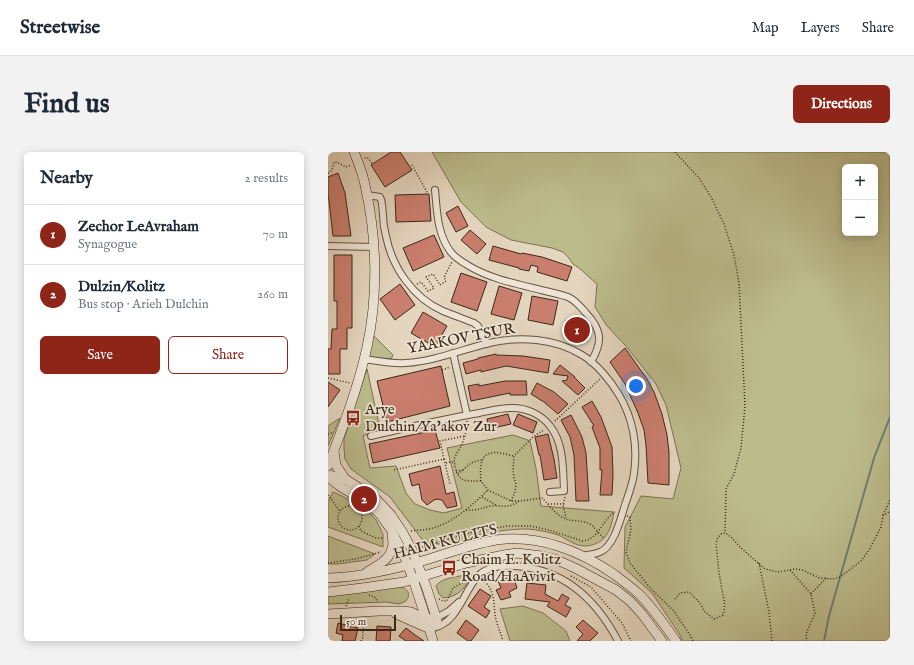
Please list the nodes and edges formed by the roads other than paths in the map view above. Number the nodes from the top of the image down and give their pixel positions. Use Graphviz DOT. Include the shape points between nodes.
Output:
graph roads {
  1 [pos="354,152"];
  2 [pos="435,190"];
  3 [pos="367,195"];
  4 [pos="328,246"];
  5 [pos="374,247"];
  6 [pos="487,344"];
  7 [pos="453,353"];
  8 [pos="364,359"];
  9 [pos="591,362"];
  10 [pos="467,415"];
  11 [pos="371,436"];
  12 [pos="334,452"];
  13 [pos="328,466"];
  14 [pos="328,476"];
  15 [pos="345,479"];
  16 [pos="550,492"];
  17 [pos="390,528"];
  18 [pos="582,556"];
  19 [pos="412,564"];
  20 [pos="364,574"];
  21 [pos="328,578"];
  22 [pos="418,578"];
  23 [pos="328,592"];
  24 [pos="418,593"];
  25 [pos="463,598"];
  26 [pos="395,612"];
  27 [pos="328,614"];
  28 [pos="436,618"];
  29 [pos="428,624"];
  30 [pos="433,641"];
  31 [pos="618,641"];
  32 [pos="662,641"];
  33 [pos="676,641"];
  1 -- 3 [label="street"];
  2 -- 9 [label="street" via="442,237 450,251 461,262 491,277 556,293 569,298 582,308 597,328 599,338 596,354"];
  3 -- 5 [label="street"];
  3 -- 6 [label="street" via="380,197 382,201 387,244 403,277 430,304 478,326"];
  4 -- 5 [label="street"];
  5 -- 8 [label="street" via="371,327"];
  6 -- 7 [label="street, YAAKOV TSUR"];
  6 -- 9 [label="street, YAAKOV TSUR" via="514,339 544,341 571,349"];
  7 -- 8 [label="street, YAAKOV TSUR" via="406,363"];
  7 -- 10 [label="street"];
  8 -- 12 [label="street"];
  9 -- 18 [label="street, YAAKOV TSUR" via="615,387 623,401 634,436 635,454 631,487 610,543 600,552"];
  10 -- 11 [label="street"];
  10 -- 16 [label="street" via="510,408 530,411 542,417 550,425 558,441 562,464 564,491"];
  12 -- 13 [label="street"];
  12 -- 15 [label="street" via="336,465"];
  14 -- 15 [label="street"];
  14 -- 17 [label="street" via="366,502 379,513"];
  15 -- 19 [label="street" via="377,500 392,515 403,533"];
  17 -- 19 [label="street"];
  17 -- 20 [label="street" via="393,538 390,555"];
  18 -- 19 [label="street, HAIM KULITS" via="541,542 513,539 481,543"];
  18 -- 33 [label="street, HAIM KULITS" via="601,566 638,593 651,606"];
  19 -- 20 [label="street, HAIM KULITS"];
  19 -- 22 [label="street"];
  20 -- 21 [label="street, HAIM KULITS"];
  22 -- 23 [label="street, HAIM KULITS"];
  22 -- 24 [label="street"];
  22 -- 28 [label="street"];
  22 -- 32 [label="street, HAIM KULITS" via="466,563 516,553 555,559 616,590 642,614"];
  24 -- 26 [label="street" via="413,606"];
  24 -- 29 [label="street"];
  25 -- 28 [label="street" via="450,611"];
  25 -- 29 [label="street" via="449,619 437,627"];
  25 -- 31 [label="street" via="475,576 485,571 508,565 534,568 558,576 586,596 612,628"];
  26 -- 27 [label="street"];
  26 -- 29 [label="street" via="411,612"];
  28 -- 29 [label="street"];
  29 -- 30 [label="street"];
}
